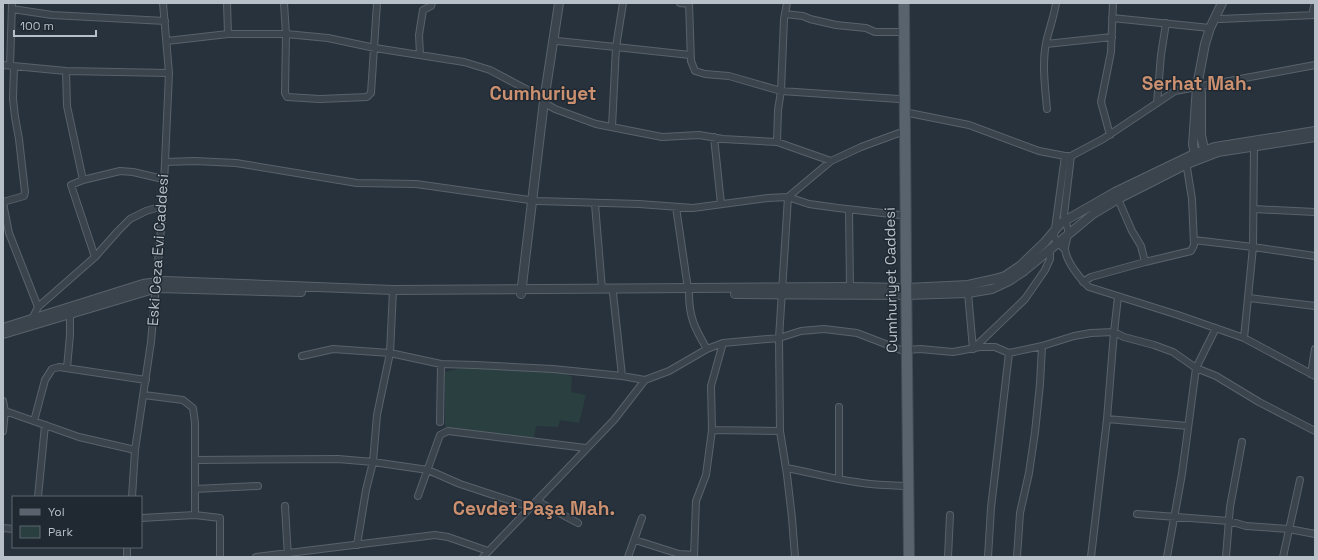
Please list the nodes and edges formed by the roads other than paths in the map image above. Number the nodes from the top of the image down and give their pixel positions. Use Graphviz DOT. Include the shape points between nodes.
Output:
graph roads {
  1 [pos="163,3"];
  2 [pos="227,3"];
  3 [pos="284,3"];
  4 [pos="377,3"];
  5 [pos="432,3"];
  6 [pos="559,3"];
  7 [pos="563,3"];
  8 [pos="623,3"];
  9 [pos="680,3"];
  10 [pos="787,3"];
  11 [pos="898,3"];
  12 [pos="904,3"];
  13 [pos="1056,3"];
  14 [pos="1113,3"];
  15 [pos="1222,3"];
  16 [pos="1227,3"];
  17 [pos="1315,3"];
  18 [pos="689,4"];
  19 [pos="12,6"];
  20 [pos="785,14"];
  21 [pos="1314,15"];
  22 [pos="1112,18"];
  23 [pos="1220,18"];
  24 [pos="164,21"];
  25 [pos="1166,24"];
  26 [pos="1210,28"];
  27 [pos="898,32"];
  28 [pos="228,34"];
  29 [pos="286,34"];
  30 [pos="1112,37"];
  31 [pos="167,41"];
  32 [pos="557,41"];
  33 [pos="1046,44"];
  34 [pos="616,47"];
  35 [pos="375,48"];
  36 [pos="420,55"];
  37 [pos="690,55"];
  38 [pos="3,65"];
  39 [pos="1315,65"];
  40 [pos="12,66"];
  41 [pos="66,71"];
  42 [pos="170,73"];
  43 [pos="1199,86"];
  44 [pos="781,91"];
  45 [pos="899,99"];
  46 [pos="546,103"];
  47 [pos="1157,103"];
  48 [pos="1047,109"];
  49 [pos="904,112"];
  50 [pos="612,127"];
  51 [pos="1315,131"];
  52 [pos="899,133"];
  53 [pos="1110,135"];
  54 [pos="714,137"];
  55 [pos="1315,137"];
  56 [pos="777,142"];
  57 [pos="1254,146"];
  58 [pos="1204,153"];
  59 [pos="1068,156"];
  60 [pos="1195,157"];
  61 [pos="831,161"];
  62 [pos="165,162"];
  63 [pos="1186,162"];
  64 [pos="163,179"];
  65 [pos="83,180"];
  66 [pos="788,197"];
  67 [pos="1118,199"];
  68 [pos="535,201"];
  69 [pos="3,203"];
  70 [pos="595,204"];
  71 [pos="721,204"];
  72 [pos="163,206"];
  73 [pos="676,207"];
  74 [pos="1254,209"];
  75 [pos="848,210"];
  76 [pos="1315,212"];
  77 [pos="900,215"];
  78 [pos="1064,221"];
  79 [pos="1054,230"];
  80 [pos="1068,234"];
  81 [pos="3,235"];
  82 [pos="11,236"];
  83 [pos="1194,240"];
  84 [pos="1058,244"];
  85 [pos="1253,246"];
  86 [pos="1050,250"];
  87 [pos="1065,250"];
  88 [pos="1315,256"];
  89 [pos="95,257"];
  90 [pos="1145,262"];
  91 [pos="1083,282"];
  92 [pos="157,285"];
  93 [pos="850,287"];
  94 [pos="602,289"];
  95 [pos="524,291"];
  96 [pos="688,291"];
  97 [pos="782,291"];
  98 [pos="904,291"];
  99 [pos="393,292"];
  100 [pos="613,293"];
  101 [pos="968,293"];
  102 [pos="1118,297"];
  103 [pos="1249,298"];
  104 [pos="1315,306"];
  105 [pos="38,307"];
  106 [pos="70,310"];
  107 [pos="32,319"];
  108 [pos="3,328"];
  109 [pos="1216,328"];
  110 [pos="1114,332"];
  111 [pos="3,334"];
  112 [pos="779,338"];
  113 [pos="1244,338"];
  114 [pos="722,343"];
  115 [pos="1042,346"];
  116 [pos="707,349"];
  117 [pos="973,349"];
  118 [pos="1315,349"];
  119 [pos="904,350"];
  120 [pos="390,353"];
  121 [pos="1009,353"];
  122 [pos="302,356"];
  123 [pos="441,364"];
  124 [pos="68,368"];
  125 [pos="1196,368"];
  126 [pos="1313,375"];
  127 [pos="622,376"];
  128 [pos="146,380"];
  129 [pos="644,380"];
  130 [pos="144,395"];
  131 [pos="3,400"];
  132 [pos="839,407"];
  133 [pos="5,412"];
  134 [pos="1107,419"];
  135 [pos="34,421"];
  136 [pos="440,422"];
  137 [pos="45,425"];
  138 [pos="1188,426"];
  139 [pos="712,430"];
  140 [pos="780,431"];
  141 [pos="1315,431"];
  142 [pos="3,432"];
  143 [pos="1242,442"];
  144 [pos="586,448"];
  145 [pos="135,450"];
  146 [pos="195,460"];
  147 [pos="373,462"];
  148 [pos="786,468"];
  149 [pos="428,470"];
  150 [pos="839,479"];
  151 [pos="1300,480"];
  152 [pos="258,486"];
  153 [pos="902,486"];
  154 [pos="195,489"];
  155 [pos="38,496"];
  156 [pos="132,496"];
  157 [pos="418,496"];
  158 [pos="537,501"];
  159 [pos="285,506"];
  160 [pos="530,507"];
  161 [pos="1138,514"];
  162 [pos="195,515"];
  163 [pos="950,515"];
  164 [pos="1174,516"];
  165 [pos="142,518"];
  166 [pos="642,518"];
  167 [pos="1229,521"];
  168 [pos="578,523"];
  169 [pos="1289,529"];
  170 [pos="1315,534"];
  171 [pos="635,540"];
  172 [pos="357,545"];
  173 [pos="488,551"];
  174 [pos="288,555"];
  175 [pos="694,556"];
  176 [pos="220,557"];
  177 [pos="256,557"];
  178 [pos="483,557"];
  179 [pos="628,557"];
  180 [pos="795,557"];
  181 [pos="903,557"];
  182 [pos="909,557"];
  183 [pos="948,557"];
  184 [pos="988,557"];
  185 [pos="1017,557"];
  186 [pos="1091,557"];
  187 [pos="1167,557"];
  188 [pos="1226,557"];
  189 [pos="1283,557"];
  1 -- 24 [label="street, Eski Ceza Evi Caddesi"];
  2 -- 28 [label="street"];
  3 -- 29 [label="street"];
  4 -- 35 [label="street"];
  5 -- 36 [label="street" via="423,10 419,35"];
  6 -- 46 [label="street"];
  7 -- 32 [label="street"];
  8 -- 34 [label="street"];
  9 -- 18 [label="street"];
  10 -- 20 [label="street"];
  11 -- 27 [label="main road, Cumhuriyet Caddesi"];
  12 -- 49 [label="main road, Cumhuriyet Caddesi"];
  13 -- 33 [label="street"];
  14 -- 22 [label="street"];
  15 -- 26 [label="street"];
  16 -- 23 [label="street"];
  17 -- 21 [label="street"];
  18 -- 37 [label="street"];
  19 -- 24 [label="street" via="52,15"];
  19 -- 40 [label="street"];
  20 -- 27 [label="street" via="836,25 866,28 875,32"];
  20 -- 44 [label="street"];
  21 -- 23 [label="street"];
  22 -- 25 [label="street"];
  22 -- 30 [label="street"];
  23 -- 43 [label="street"];
  24 -- 31 [label="street, Eski Ceza Evi Caddesi"];
  25 -- 26 [label="street"];
  25 -- 47 [label="street"];
  26 -- 43 [label="street"];
  27 -- 45 [label="main road, Cumhuriyet Caddesi"];
  28 -- 29 [label="street"];
  28 -- 31 [label="street"];
  29 -- 35 [label="street" via="328,38"];
  29 -- 35 [label="street" via="284,93 287,97 367,97 371,93"];
  30 -- 33 [label="street"];
  30 -- 53 [label="street" via="1101,102"];
  31 -- 42 [label="street, Eski Ceza Evi Caddesi"];
  32 -- 34 [label="street"];
  32 -- 46 [label="street"];
  33 -- 48 [label="street" via="1044,79"];
  34 -- 37 [label="street"];
  34 -- 50 [label="street"];
  35 -- 36 [label="street"];
  36 -- 46 [label="street" via="464,62 490,70 539,96"];
  37 -- 44 [label="street" via="695,71 729,76"];
  38 -- 40 [label="street"];
  39 -- 43 [label="street"];
  40 -- 41 [label="street"];
  40 -- 69 [label="street" via="13,99 25,192 24,196"];
  41 -- 42 [label="street"];
  41 -- 65 [label="street" via="66,106"];
  42 -- 62 [label="street, Eski Ceza Evi Caddesi"];
  43 -- 47 [label="street" via="1175,91"];
  43 -- 58 [label="street"];
  43 -- 60 [label="street" via="1193,135"];
  44 -- 45 [label="street"];
  44 -- 56 [label="street"];
  45 -- 52 [label="main road, Cumhuriyet Caddesi"];
  46 -- 50 [label="street" via="555,109 596,124"];
  46 -- 68 [label="street"];
  47 -- 53 [label="street"];
  49 -- 59 [label="street" via="969,125 1039,151"];
  49 -- 98 [label="main road, Cumhuriyet Caddesi"];
  50 -- 54 [label="street" via="662,137"];
  51 -- 58 [label="street" via="1248,141"];
  52 -- 61 [label="street"];
  52 -- 77 [label="main road, Cumhuriyet Caddesi"];
  53 -- 59 [label="street"];
  54 -- 56 [label="street"];
  54 -- 71 [label="street"];
  55 -- 57 [label="street"];
  56 -- 61 [label="street"];
  57 -- 58 [label="street"];
  57 -- 74 [label="street"];
  58 -- 60 [label="street"];
  59 -- 78 [label="street"];
  59 -- 79 [label="street"];
  60 -- 63 [label="street"];
  61 -- 66 [label="street"];
  62 -- 64 [label="street, Eski Ceza Evi Caddesi"];
  62 -- 68 [label="street" via="236,163 358,183 416,184"];
  63 -- 67 [label="street"];
  63 -- 78 [label="street" via="1115,192"];
  63 -- 83 [label="street" via="1192,199"];
  64 -- 65 [label="street" via="120,171"];
  64 -- 72 [label="street, Eski Ceza Evi Caddesi"];
  65 -- 89 [label="street" via="71,185"];
  66 -- 71 [label="street"];
  66 -- 75 [label="street" via="809,204"];
  66 -- 97 [label="street"];
  67 -- 80 [label="street" via="1093,214"];
  67 -- 90 [label="street" via="1141,246"];
  68 -- 70 [label="street"];
  68 -- 95 [label="street"];
  69 -- 82 [label="street"];
  70 -- 73 [label="street"];
  70 -- 94 [label="street"];
  71 -- 73 [label="street" via="693,208"];
  72 -- 89 [label="street" via="130,219"];
  72 -- 92 [label="street, Eski Ceza Evi Caddesi"];
  73 -- 96 [label="street"];
  74 -- 76 [label="street"];
  74 -- 85 [label="street"];
  75 -- 77 [label="street"];
  75 -- 93 [label="street"];
  77 -- 98 [label="main road, Cumhuriyet Caddesi"];
  78 -- 79 [label="street"];
  78 -- 80 [label="street"];
  79 -- 84 [label="street" via="1054,239"];
  79 -- 98 [label="street" via="1020,266 1005,276 968,285"];
  80 -- 84 [label="street"];
  80 -- 87 [label="street"];
  81 -- 82 [label="street"];
  82 -- 105 [label="street"];
  83 -- 85 [label="street"];
  83 -- 90 [label="street" via="1191,251"];
  84 -- 86 [label="street"];
  84 -- 87 [label="street"];
  85 -- 88 [label="street"];
  85 -- 103 [label="street"];
  86 -- 101 [label="street" via="1010,281 992,289"];
  86 -- 117 [label="street" via="1050,259 1045,270 1025,299"];
  87 -- 91 [label="street" via="1068,260"];
  89 -- 105 [label="street"];
  90 -- 91 [label="street" via="1091,277"];
  91 -- 102 [label="street" via="1089,287"];
  92 -- 99 [label="street"];
  92 -- 106 [label="street"];
  92 -- 128 [label="street, Eski Ceza Evi Caddesi"];
  93 -- 97 [label="street"];
  93 -- 98 [label="street"];
  94 -- 95 [label="street"];
  94 -- 96 [label="street"];
  95 -- 99 [label="street"];
  95 -- 100 [label="street"];
  96 -- 97 [label="street"];
  96 -- 100 [label="street"];
  96 -- 116 [label="street" via="695,331"];
  97 -- 98 [label="street"];
  97 -- 112 [label="street"];
  98 -- 101 [label="street"];
  98 -- 119 [label="main road, Cumhuriyet Caddesi"];
  99 -- 120 [label="street"];
  100 -- 127 [label="street"];
  101 -- 117 [label="street"];
  102 -- 109 [label="street"];
  102 -- 110 [label="street"];
  103 -- 104 [label="street"];
  103 -- 113 [label="street"];
  105 -- 107 [label="street"];
  106 -- 107 [label="street"];
  106 -- 111 [label="street"];
  106 -- 124 [label="street"];
  107 -- 108 [label="street"];
  109 -- 113 [label="street"];
  109 -- 125 [label="street"];
  110 -- 115 [label="street" via="1074,336"];
  110 -- 125 [label="street" via="1173,352"];
  110 -- 134 [label="street"];
  112 -- 114 [label="street"];
  112 -- 119 [label="street" via="801,331 824,329 857,333"];
  112 -- 140 [label="street"];
  113 -- 126 [label="street"];
  114 -- 116 [label="street"];
  114 -- 139 [label="street" via="711,386"];
  115 -- 121 [label="street"];
  115 -- 185 [label="street" via="1038,405 1029,472 1020,513"];
  116 -- 129 [label="street" via="669,371"];
  117 -- 119 [label="street" via="953,352"];
  117 -- 121 [label="street" via="996,347"];
  118 -- 126 [label="street"];
  119 -- 153 [label="main road, Cumhuriyet Caddesi"];
  119 -- 182 [label="main road, Cumhuriyet Caddesi"];
  120 -- 122 [label="street" via="333,349"];
  120 -- 123 [label="street"];
  120 -- 147 [label="street" via="377,415"];
  121 -- 184 [label="street" via="991,508"];
  123 -- 127 [label="street" via="553,369"];
  123 -- 136 [label="street"];
  124 -- 128 [label="street"];
  124 -- 135 [label="street" via="52,369 46,380"];
  125 -- 138 [label="street"];
  125 -- 141 [label="street" via="1216,376"];
  127 -- 129 [label="street"];
  128 -- 130 [label="street, Eski Ceza Evi Caddesi"];
  129 -- 144 [label="street" via="614,420"];
  130 -- 145 [label="street, Eski Ceza Evi Caddesi"];
  130 -- 146 [label="street" via="183,400 193,408"];
  131 -- 133 [label="street"];
  132 -- 150 [label="street"];
  133 -- 135 [label="street"];
  133 -- 142 [label="street"];
  134 -- 138 [label="street"];
  134 -- 186 [label="street"];
  135 -- 137 [label="street"];
  137 -- 145 [label="street"];
  137 -- 155 [label="street"];
  138 -- 164 [label="street"];
  139 -- 140 [label="street"];
  139 -- 175 [label="street" via="706,475 696,501"];
  140 -- 148 [label="street"];
  143 -- 167 [label="street"];
  144 -- 149 [label="street" via="448,431 440,435"];
  144 -- 158 [label="street"];
  145 -- 156 [label="street, Eski Ceza Evi Caddesi"];
  146 -- 147 [label="street" via="338,459"];
  146 -- 154 [label="street"];
  147 -- 149 [label="street"];
  147 -- 172 [label="street"];
  148 -- 150 [label="street"];
  148 -- 180 [label="street"];
  149 -- 157 [label="street"];
  149 -- 160 [label="street" via="460,484"];
  150 -- 153 [label="street"];
  151 -- 169 [label="street"];
  152 -- 154 [label="street"];
  153 -- 181 [label="main road, Cumhuriyet Caddesi"];
  154 -- 162 [label="street"];
  158 -- 160 [label="street"];
  158 -- 168 [label="street"];
  159 -- 174 [label="street"];
  160 -- 173 [label="street"];
  161 -- 164 [label="street"];
  162 -- 165 [label="street"];
  162 -- 176 [label="street" via="220,518"];
  163 -- 183 [label="street"];
  164 -- 167 [label="street"];
  164 -- 187 [label="street"];
  166 -- 171 [label="street"];
  167 -- 169 [label="street" via="1246,526"];
  167 -- 188 [label="street"];
  169 -- 170 [label="street"];
  169 -- 189 [label="street"];
  171 -- 175 [label="street"];
  171 -- 179 [label="street"];
  172 -- 173 [label="street" via="435,535"];
  172 -- 174 [label="street"];
  173 -- 178 [label="street"];
  174 -- 177 [label="street"];
}
